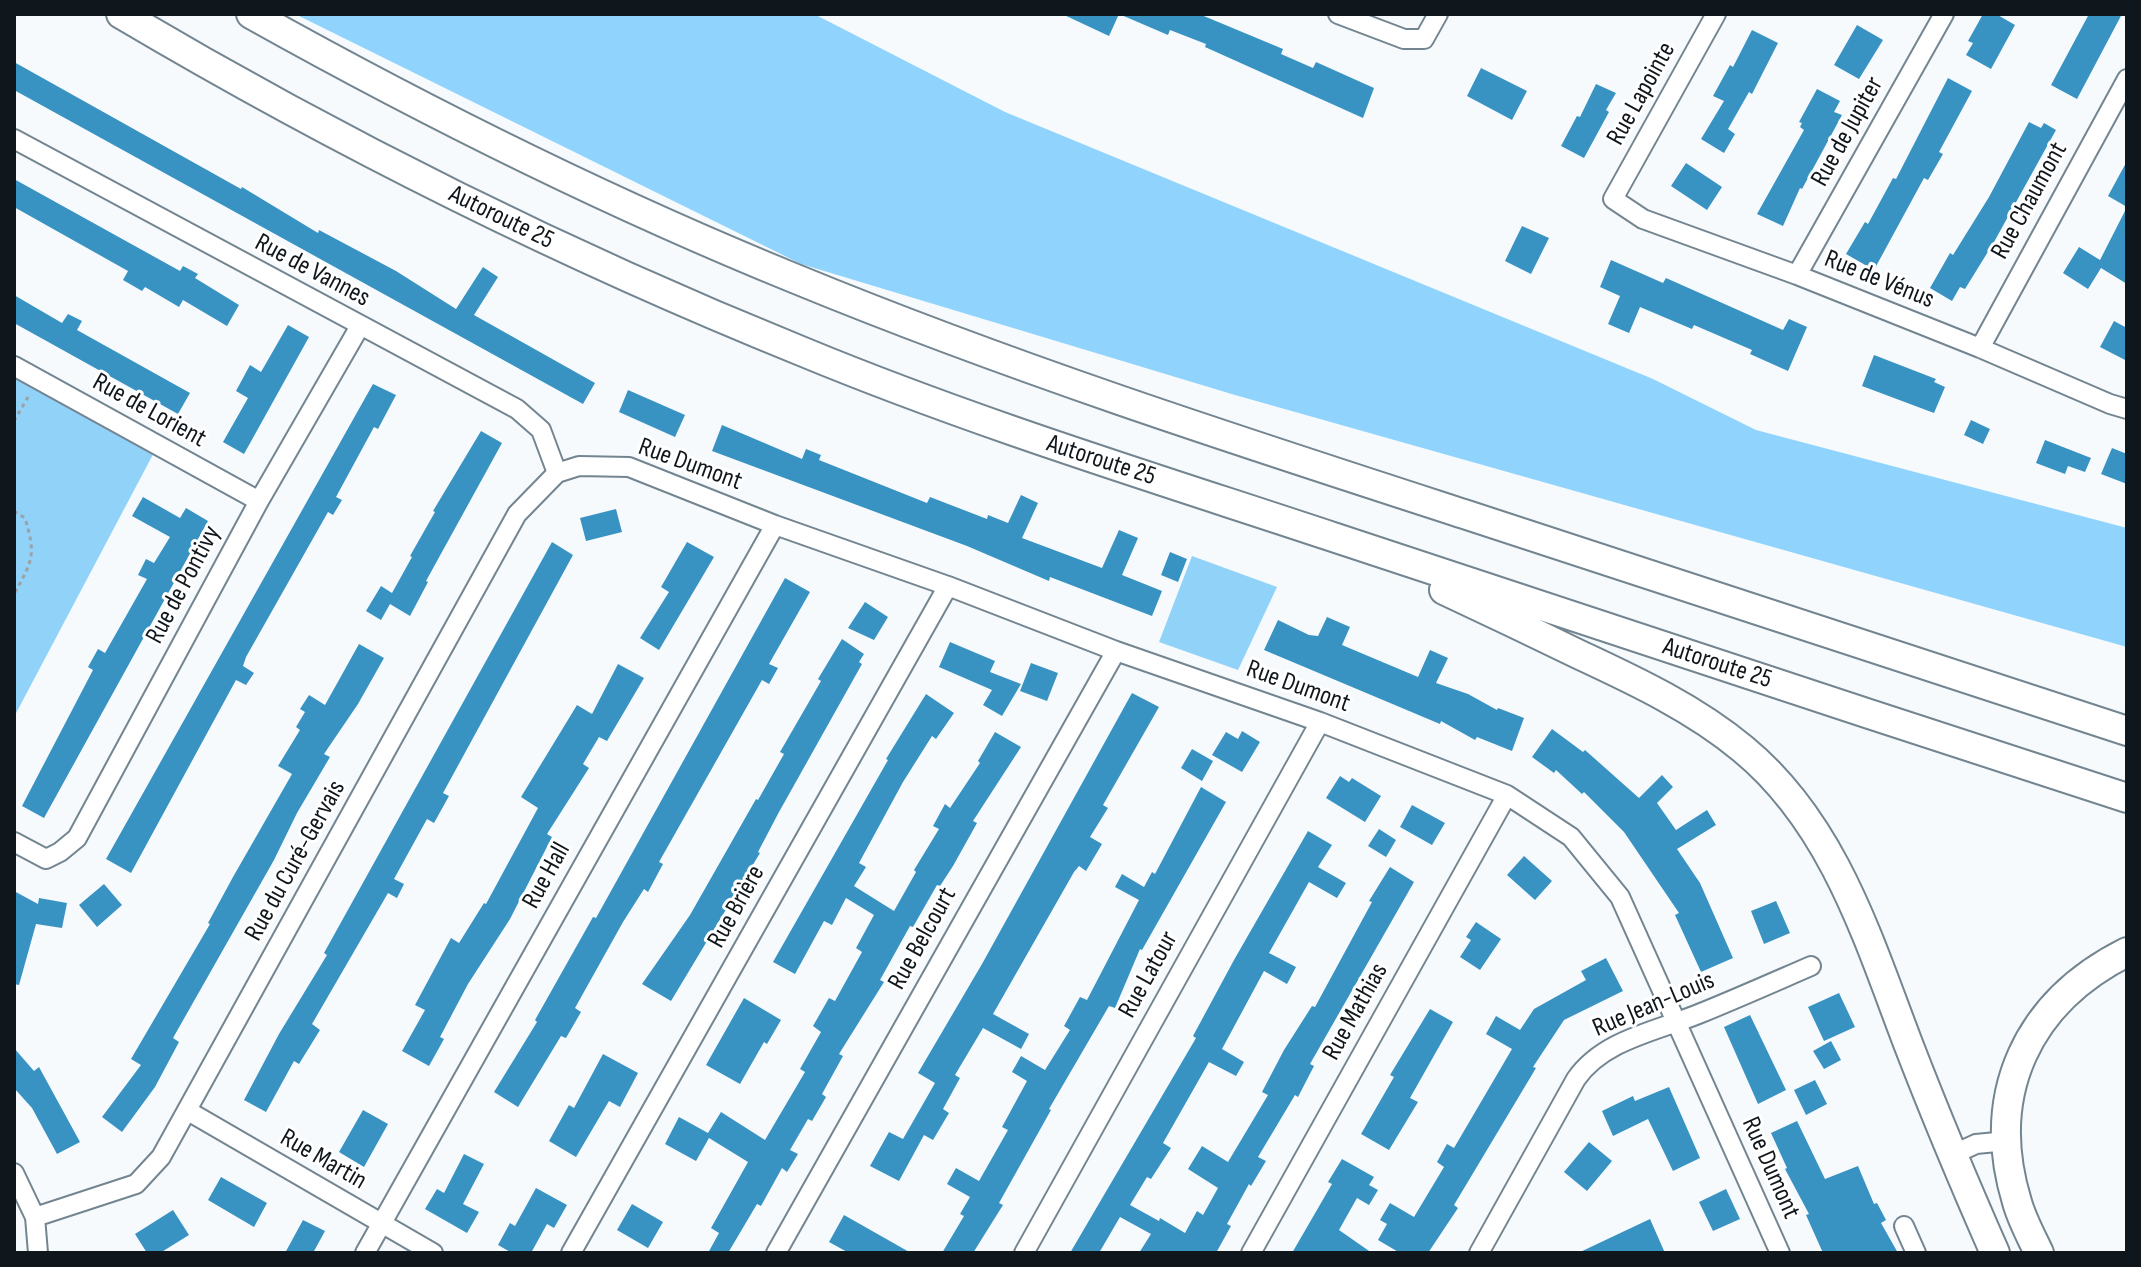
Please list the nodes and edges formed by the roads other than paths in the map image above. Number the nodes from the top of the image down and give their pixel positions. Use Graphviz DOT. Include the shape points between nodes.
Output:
graph roads {
  1 [pos="121,14"];
  2 [pos="251,14"];
  3 [pos="1338,14"];
  4 [pos="1438,14"];
  5 [pos="1716,14"];
  6 [pos="1944,14"];
  7 [pos="2127,79"];
  8 [pos="14,139"];
  9 [pos="1613,199"];
  10 [pos="1797,275"];
  11 [pos="360,326"];
  12 [pos="1980,348"];
  13 [pos="14,366"];
  14 [pos="2127,409"];
  15 [pos="557,473"];
  16 [pos="259,501"];
  17 [pos="775,525"];
  18 [pos="1335,538"];
  19 [pos="948,586"];
  20 [pos="1116,651"];
  21 [pos="1320,722"];
  22 [pos="2127,731"];
  23 [pos="1507,795"];
  24 [pos="2127,798"];
  25 [pos="14,842"];
  26 [pos="2127,952"];
  27 [pos="1811,966"];
  28 [pos="1676,1022"];
  29 [pos="188,1111"];
  30 [pos="2007,1141"];
  31 [pos="1952,1155"];
  32 [pos="14,1173"];
  33 [pos="35,1217"];
  34 [pos="381,1224"];
  35 [pos="1904,1226"];
  36 [pos="1778,1252"];
  37 [pos="38,1253"];
  38 [pos="365,1253"];
  39 [pos="433,1253"];
  40 [pos="571,1253"];
  41 [pos="776,1253"];
  42 [pos="1024,1253"];
  43 [pos="1251,1253"];
  44 [pos="1479,1253"];
  45 [pos="1916,1253"];
  46 [pos="1995,1253"];
  47 [pos="2039,1253"];
  1 -- 18 [label="highway, Autoroute 25" via="395,165 723,319 980,420"];
  2 -- 22 [label="highway" via="553,171 932,333 1226,437"];
  3 -- 4 [label="street" via="1404,39 1424,39"];
  5 -- 9 [label="street, Rue Lapointe"];
  6 -- 10 [label="street, Rue de Jupiter"];
  7 -- 12 [label="street, Rue Chaumont"];
  8 -- 11 [label="street, Rue de Vannes"];
  9 -- 10 [label="street, Rue de Vénus" via="1643,219"];
  10 -- 12 [label="street, Rue de Vénus"];
  11 -- 15 [label="street, Rue de Vannes" via="517,409 541,430"];
  11 -- 16 [label="street, Rue de Pontivy"];
  12 -- 14 [label="street, Rue de Vénus"];
  13 -- 16 [label="street, Rue de Lorient"];
  15 -- 17 [label="street, Rue Dumont" via="579,466 629,467"];
  15 -- 29 [label="street, Rue du Curé-Gervais" via="517,514"];
  16 -- 25 [label="street, Rue de Pontivy" via="77,838 46,859"];
  17 -- 19 [label="street, Rue Dumont"];
  17 -- 34 [label="street, Rue Hall"];
  18 -- 24 [label="highway, Autoroute 25"];
  18 -- 31 [label="highway" via="1640,684 1716,729 1761,765 1808,819 1844,881"];
  19 -- 20 [label="street, Rue Dumont"];
  19 -- 40 [label="street, Rue Brière"];
  20 -- 21 [label="street, Rue Dumont"];
  20 -- 41 [label="street, Rue Belcourt"];
  21 -- 23 [label="street, Rue Dumont"];
  21 -- 42 [label="street, Rue Latour"];
  23 -- 28 [label="street, Rue Dumont" via="1571,837 1620,897"];
  23 -- 43 [label="street, Rue Mathias"];
  26 -- 30 [label="highway" via="2065,993 2028,1040 2012,1079"];
  27 -- 28 [label="street, Rue Jean-Louis"];
  28 -- 36 [label="street, Rue Dumont"];
  28 -- 44 [label="street, Rue Jean-Louis" via="1588,1063"];
  29 -- 33 [label="street, Rue du Curé-Gervais" via="161,1157 136,1184"];
  29 -- 34 [label="street, Rue Martin"];
  30 -- 31 [label="street" via="1976,1144"];
  30 -- 47 [label="highway" via="2017,1203"];
  31 -- 46 [label="highway"];
  32 -- 33 [label="street"];
  33 -- 37 [label="street"];
  34 -- 38 [label="street, Rue Hall"];
  34 -- 39 [label="street, Rue Martin"];
  35 -- 45 [label="street"];
}
